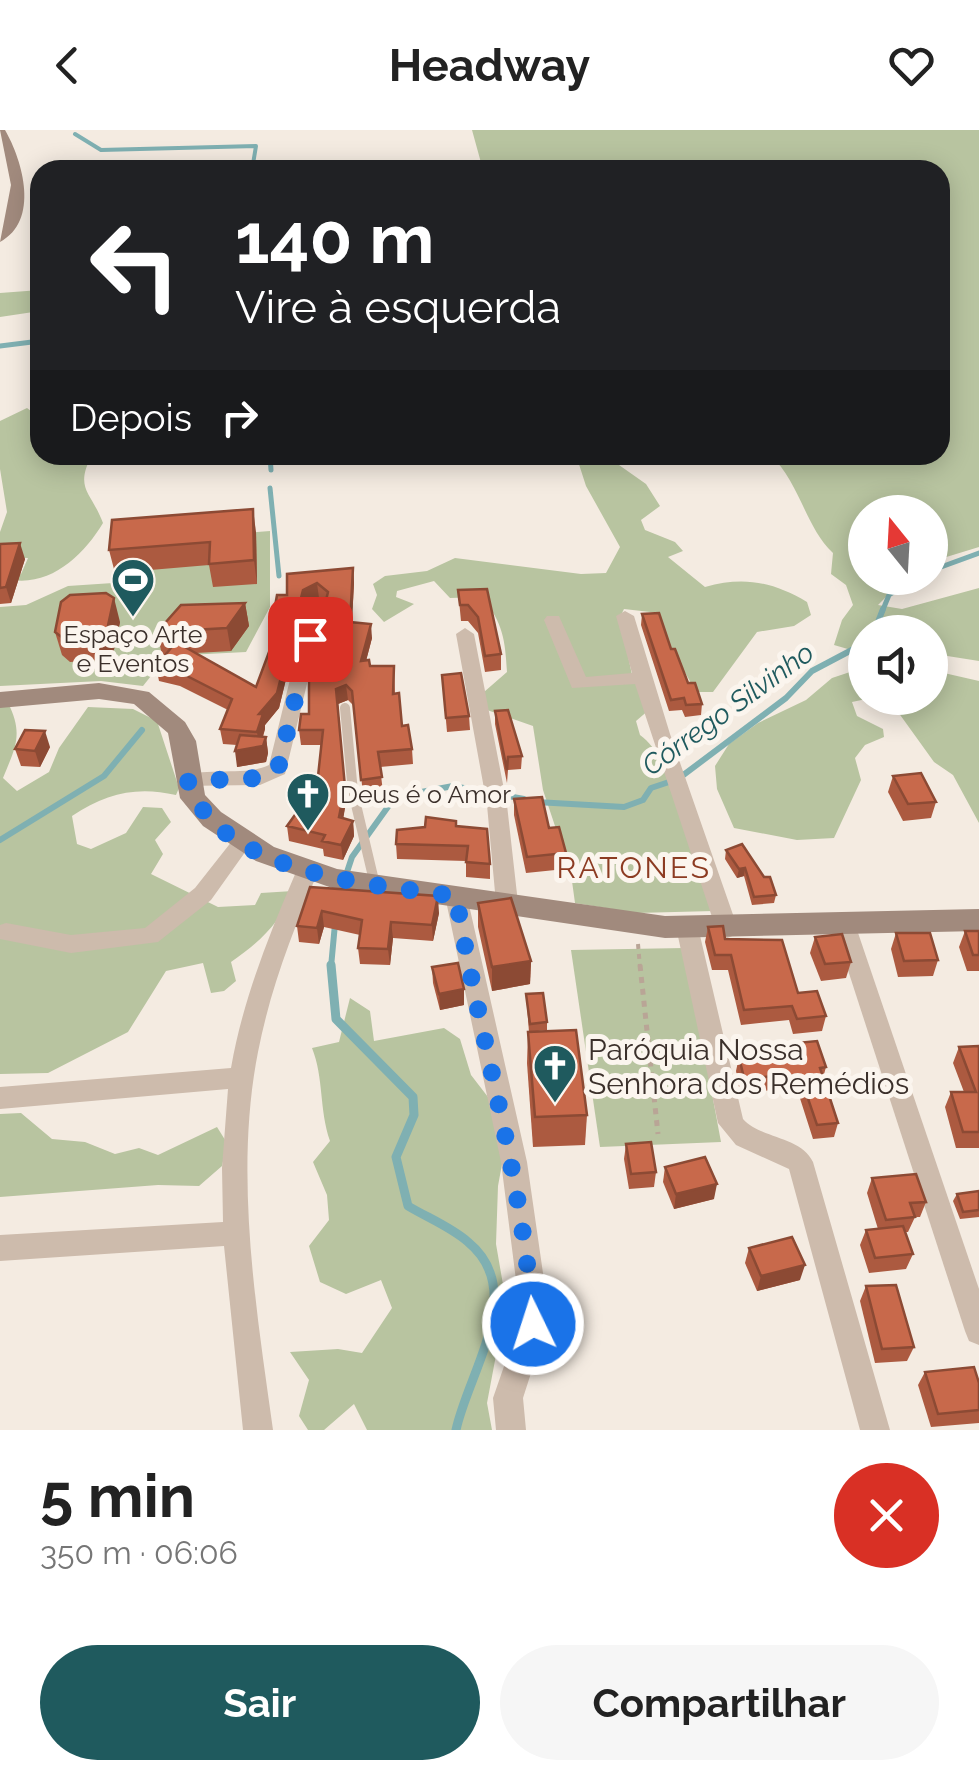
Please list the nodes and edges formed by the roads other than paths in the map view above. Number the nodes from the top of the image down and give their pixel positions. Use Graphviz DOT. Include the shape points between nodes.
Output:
graph roads {
  1 [pos="0,132"];
  2 [pos="16,209"];
  3 [pos="0,210"];
  4 [pos="0,238"];
  5 [pos="318,606"];
  6 [pos="625,616"];
  7 [pos="553,620"];
  8 [pos="465,634"];
  9 [pos="640,678"];
  10 [pos="0,700"];
  11 [pos="345,708"];
  12 [pos="188,781"];
  13 [pos="243,841"];
  14 [pos="307,872"];
  15 [pos="360,877"];
  16 [pos="456,896"];
  17 [pos="507,903"];
  18 [pos="979,920"];
  19 [pos="844,924"];
  20 [pos="686,927"];
  21 [pos="726,929"];
  22 [pos="6,932"];
  23 [pos="242,1078"];
  24 [pos="0,1098"];
  25 [pos="239,1232"];
  26 [pos="0,1248"];
  27 [pos="979,1331"];
  28 [pos="258,1430"];
  29 [pos="511,1430"];
  30 [pos="875,1430"];
  1 -- 2 [label="main road" via="18,174"];
  2 -- 3 [label="street"];
  2 -- 4 [label="main road"];
  5 -- 12 [label="street" via="278,769 260,778"];
  6 -- 9 [label="street"];
  7 -- 9 [label="street" via="579,684"];
  8 -- 17 [label="street"];
  9 -- 21 [label="street"];
  10 -- 12 [label="main road" via="100,691 141,697 177,728"];
  11 -- 15 [label="lane" via="362,828"];
  12 -- 13 [label="main road" via="212,819"];
  13 -- 14 [label="main road"];
  13 -- 22 [label="street" via="204,894 150,936 71,944"];
  14 -- 15 [label="main road"];
  14 -- 23 [label="street" via="270,959"];
  15 -- 16 [label="main road"];
  16 -- 17 [label="main road"];
  16 -- 29 [label="street" via="514,1162 530,1280 533,1324 508,1398"];
  17 -- 20 [label="main road"];
  18 -- 19 [label="main road"];
  19 -- 21 [label="main road"];
  19 -- 27 [label="street"];
  20 -- 21 [label="main road"];
  20 -- 30 [label="street" via="731,1122 746,1139 800,1162"];
  23 -- 24 [label="street"];
  23 -- 25 [label="street"];
  25 -- 26 [label="street"];
  25 -- 28 [label="street"];
}
